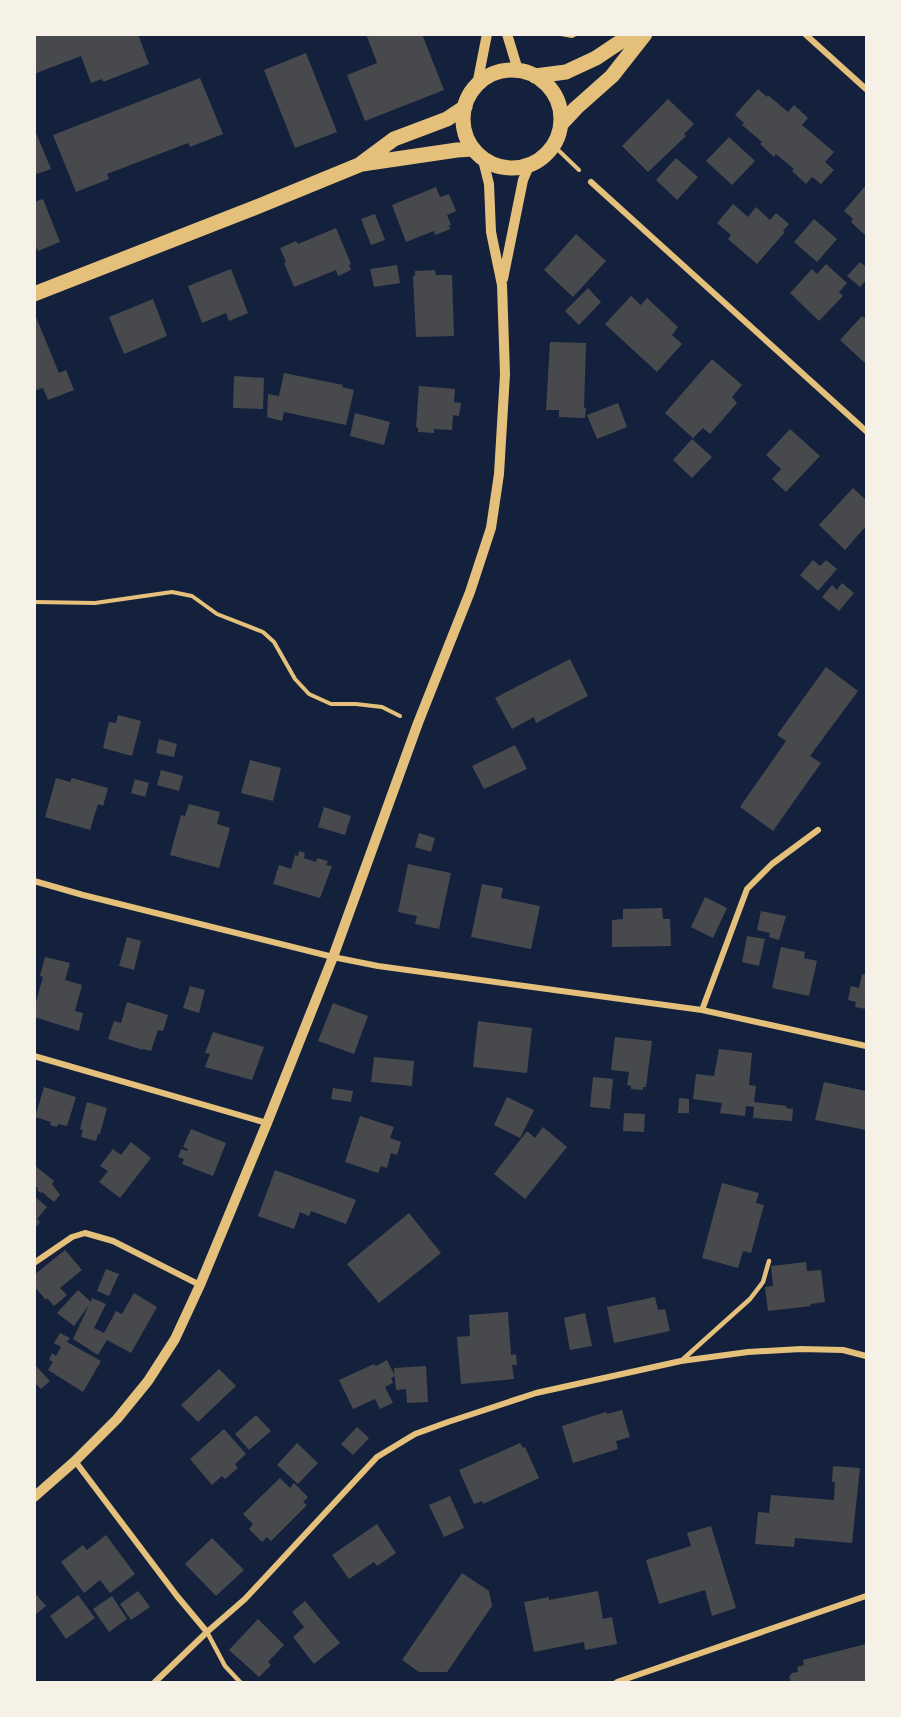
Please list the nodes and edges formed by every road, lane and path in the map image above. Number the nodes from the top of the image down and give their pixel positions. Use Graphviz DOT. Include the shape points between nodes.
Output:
graph roads {
  1 [pos="487,34"];
  2 [pos="507,34"];
  3 [pos="561,34"];
  4 [pos="576,34"];
  5 [pos="632,34"];
  6 [pos="645,34"];
  7 [pos="805,34"];
  8 [pos="518,70"];
  9 [pos="535,76"];
  10 [pos="477,85"];
  11 [pos="867,89"];
  12 [pos="465,107"];
  13 [pos="561,124"];
  14 [pos="554,146"];
  15 [pos="478,154"];
  16 [pos="360,165"];
  17 [pos="529,166"];
  18 [pos="591,182"];
  19 [pos="502,285"];
  20 [pos="34,294"];
  21 [pos="867,431"];
  22 [pos="34,602"];
  23 [pos="418,723"];
  24 [pos="818,830"];
  25 [pos="34,881"];
  26 [pos="333,957"];
  27 [pos="702,1010"];
  28 [pos="867,1046"];
  29 [pos="34,1056"];
  30 [pos="267,1123"];
  31 [pos="769,1260"];
  32 [pos="34,1263"];
  33 [pos="200,1285"];
  34 [pos="867,1356"];
  35 [pos="681,1361"];
  36 [pos="75,1461"];
  37 [pos="34,1497"];
  38 [pos="867,1596"];
  39 [pos="207,1632"];
  40 [pos="155,1683"];
  41 [pos="240,1683"];
  42 [pos="617,1683"];
  1 -- 10 [label="street"];
  2 -- 8 [label="street"];
  3 -- 4 [label="path"];
  5 -- 9 [label="main road" via="566,72"];
  6 -- 13 [label="main road" via="612,76"];
  7 -- 11 [label="street"];
  8 -- 9 [label="main road"];
  8 -- 10 [label="main road" via="497,73"];
  9 -- 13 [label="main road" via="555,95"];
  10 -- 12 [label="main road"];
  12 -- 15 [label="main road" via="464,130"];
  12 -- 16 [label="main road" via="447,119 394,139"];
  13 -- 14 [label="main road"];
  14 -- 17 [label="main road"];
  14 -- 18 [label="path"];
  15 -- 16 [label="main road" via="457,150"];
  15 -- 17 [label="main road" via="505,168"];
  15 -- 19 [label="street" via="489,184 491,232"];
  16 -- 20 [label="main road"];
  17 -- 19 [label="street"];
  18 -- 21 [label="street"];
  19 -- 23 [label="street" via="505,374 499,474 491,528"];
  22 -- 23 [label="path" via="94,603 172,592 192,596 218,614 263,632 309,694 331,704 382,707"];
  23 -- 26 [label="street"];
  24 -- 27 [label="street" via="772,864 747,889"];
  25 -- 26 [label="street"];
  26 -- 27 [label="street"];
  26 -- 30 [label="street"];
  27 -- 28 [label="street"];
  29 -- 30 [label="street"];
  30 -- 33 [label="street"];
  31 -- 35 [label="lane" via="763,1282 750,1299"];
  32 -- 33 [label="street" via="72,1237 85,1233 113,1241"];
  33 -- 36 [label="street" via="175,1339 148,1381"];
  34 -- 35 [label="street" via="843,1350 801,1349"];
  35 -- 39 [label="street" via="536,1393 415,1434 377,1457 245,1599"];
  36 -- 37 [label="street"];
  36 -- 39 [label="street"];
  38 -- 42 [label="street"];
  39 -- 40 [label="street"];
  39 -- 41 [label="lane" via="225,1666"];
}
